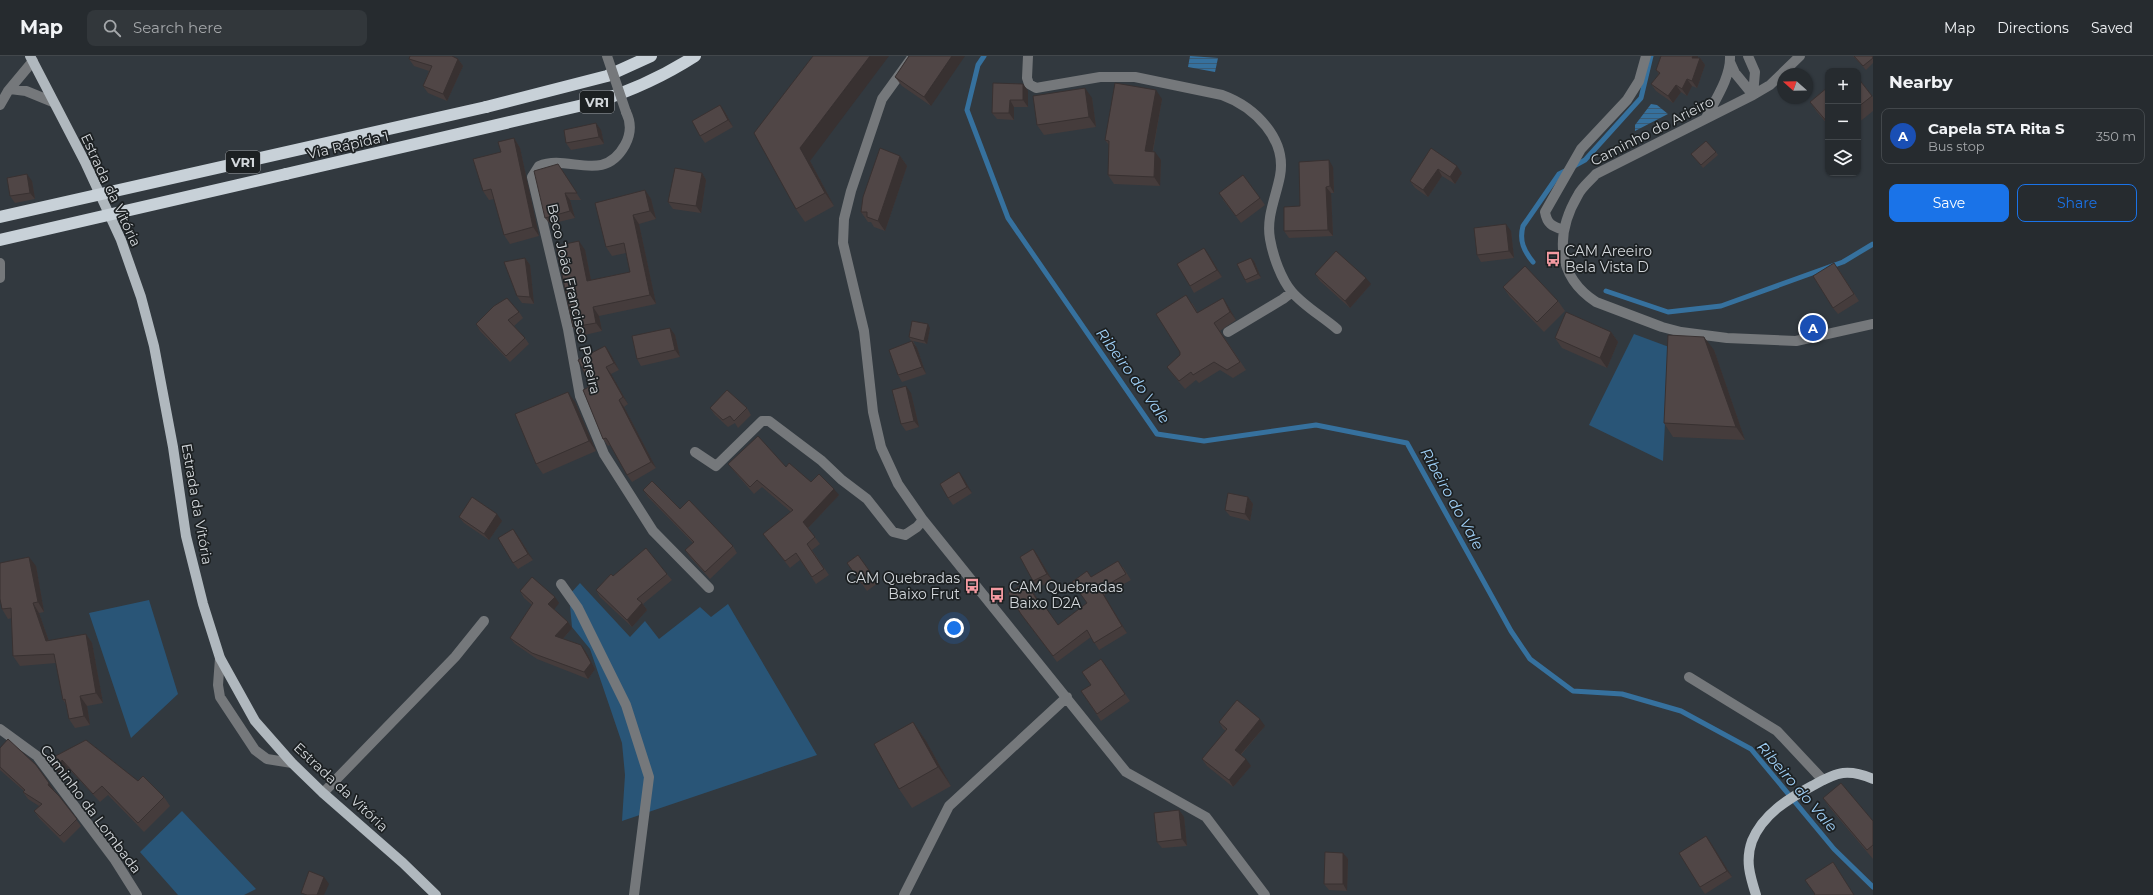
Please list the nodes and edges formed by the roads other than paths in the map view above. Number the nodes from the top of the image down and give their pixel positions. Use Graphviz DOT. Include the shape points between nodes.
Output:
graph roads {
  1 [pos="607,56"];
  2 [pos="652,56"];
  3 [pos="695,56"];
  4 [pos="913,56"];
  5 [pos="1028,56"];
  6 [pos="1646,56"];
  7 [pos="1748,56"];
  8 [pos="1800,56"];
  9 [pos="31,59"];
  10 [pos="1730,59"];
  11 [pos="10,89"];
  12 [pos="1753,96"];
  13 [pos="53,102"];
  14 [pos="0,105"];
  15 [pos="1706,118"];
  16 [pos="0,217"];
  17 [pos="1563,230"];
  18 [pos="0,240"];
  19 [pos="0,263"];
  20 [pos="0,278"];
  21 [pos="1292,292"];
  22 [pos="1873,324"];
  23 [pos="1337,329"];
  24 [pos="1228,332"];
  25 [pos="696,452"];
  26 [pos="923,520"];
  27 [pos="561,584"];
  28 [pos="709,588"];
  29 [pos="484,621"];
  30 [pos="220,658"];
  31 [pos="1689,677"];
  32 [pos="1067,697"];
  33 [pos="0,729"];
  34 [pos="292,763"];
  35 [pos="1873,779"];
  36 [pos="1822,780"];
  37 [pos="323,793"];
  38 [pos="137,895"];
  39 [pos="436,895"];
  40 [pos="634,895"];
  41 [pos="904,895"];
  42 [pos="1265,895"];
  43 [pos="1756,895"];
  1 -- 28 [label="street, Beco João Francisco Pereira, bridge" via="626,112 630,133 620,153 610,161 591,167 553,161 539,166 532,177 568,329 580,396 604,454 653,532"];
  2 -- 16 [label="highway, Via Rápida 1 / VR1, bridge" via="628,68 592,80 486,107"];
  3 -- 18 [label="highway, Via Rápida 1 / VR1, bridge" via="658,78 617,95 490,127"];
  4 -- 26 [label="street" via="882,99 851,191 844,219 843,244 864,331 881,447 898,484"];
  5 -- 21 [label="street" via="1027,78 1029,84 1036,88 1100,77 1135,76 1222,95 1234,99 1258,115 1277,144 1282,158 1271,211 1270,238 1275,257"];
  6 -- 17 [label="street" via="1639,81 1627,100 1581,149 1545,212 1546,221"];
  7 -- 12 [label="street" via="1755,72"];
  8 -- 12 [label="street, Caminho do Arieiro" via="1770,85"];
  9 -- 11 [label="street"];
  9 -- 13 [label="main road, Estrada da Vitória"];
  10 -- 12 [label="street" via="1735,73"];
  10 -- 15 [label="street"];
  11 -- 13 [label="street" via="26,91"];
  11 -- 14 [label="street"];
  12 -- 15 [label="street, Caminho do Arieiro"];
  13 -- 30 [label="main road, Estrada da Vitória" via="85,162 121,240 141,297 154,346 186,536"];
  15 -- 17 [label="street, Caminho do Arieiro" via="1596,174 1578,194"];
  17 -- 22 [label="street, Caminho do Arieiro" via="1565,264 1576,285 1585,295 1596,302 1662,327 1727,338 1796,341"];
  19 -- 20 [label="street"];
  21 -- 23 [label="street"];
  21 -- 24 [label="street"];
  25 -- 26 [label="street" via="716,466 762,421 769,421 867,499 893,532 905,535"];
  26 -- 32 [label="street"];
  27 -- 40 [label="street" via="578,608 626,705 649,777"];
  29 -- 37 [label="street" via="455,657"];
  30 -- 34 [label="main road, Estrada da Vitória" via="255,721"];
  30 -- 34 [label="street" via="220,697 255,750 267,759"];
  31 -- 36 [label="street" via="1777,731"];
  32 -- 41 [label="street" via="949,806"];
  32 -- 42 [label="street" via="1126,772 1206,817"];
  33 -- 38 [label="street, Caminho da Lombada" via="37,756 115,860"];
  34 -- 37 [label="main road, Estrada da Vitória"];
  35 -- 36 [label="main road" via="1843,773"];
  36 -- 43 [label="main road" via="1784,802 1761,824 1752,841 1748,857 1748,870"];
  37 -- 39 [label="main road, Estrada da Vitória"];
}
